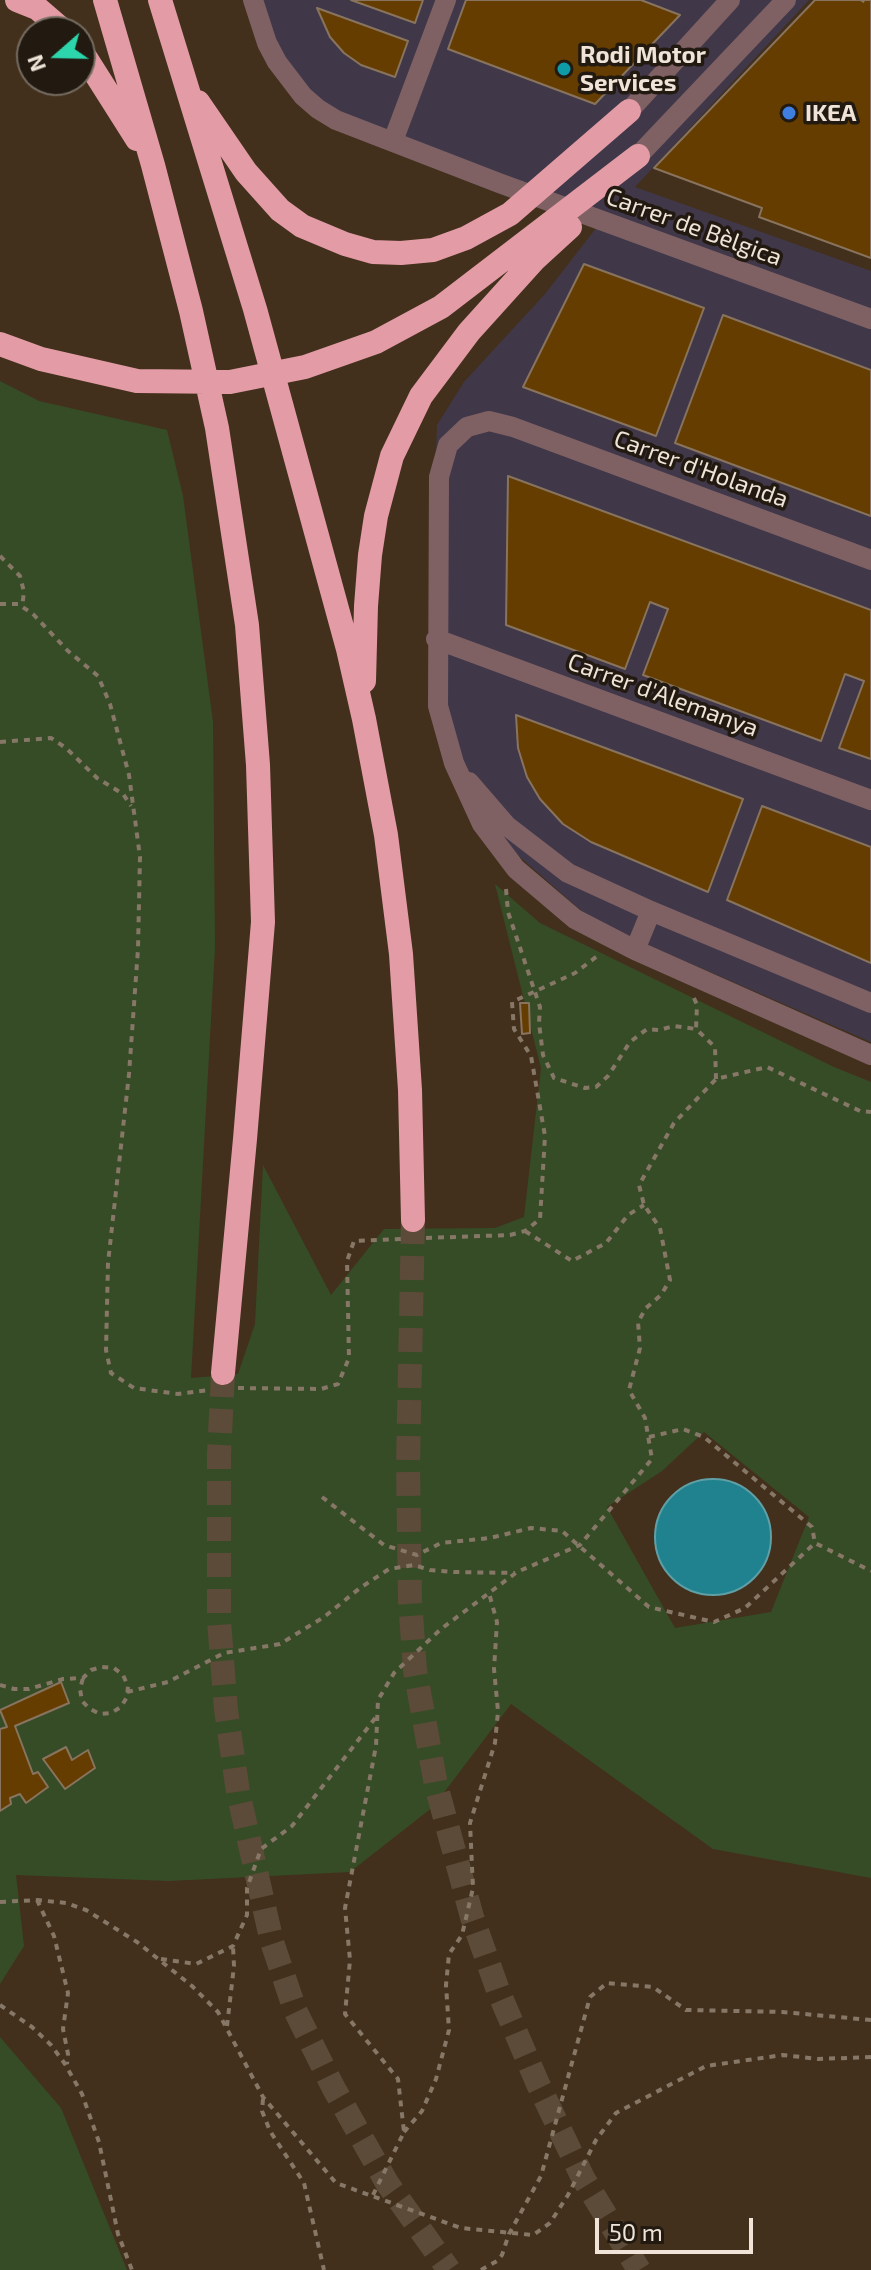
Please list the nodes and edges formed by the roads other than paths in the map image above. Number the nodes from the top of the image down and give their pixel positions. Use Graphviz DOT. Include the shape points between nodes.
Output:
graph roads {
  1 [pos="17,0"];
  2 [pos="105,0"];
  3 [pos="160,0"];
  4 [pos="253,0"];
  5 [pos="446,0"];
  6 [pos="730,0"];
  7 [pos="786,0"];
  8 [pos="46,16"];
  9 [pos="96,74"];
  10 [pos="183,80"];
  11 [pos="629,111"];
  12 [pos="393,141"];
  13 [pos="638,156"];
  14 [pos="153,165"];
  15 [pos="512,252"];
  16 [pos="871,319"];
  17 [pos="0,344"];
  18 [pos="871,560"];
  19 [pos="436,639"];
  20 [pos="364,719"];
  21 [pos="454,763"];
  22 [pos="871,800"];
  23 [pos="651,911"];
  24 [pos="635,950"];
  25 [pos="871,1003"];
  26 [pos="871,1055"];
  27 [pos="412,1233"];
  28 [pos="223,1384"];
  1 -- 8 [label="highway"];
  2 -- 14 [label="highway"];
  3 -- 10 [label="highway"];
  4 -- 12 [label="street, Carrer de Bèlgica" via="267,43 303,96 336,120"];
  5 -- 12 [label="street"];
  6 -- 11 [label="street"];
  7 -- 13 [label="street"];
  9 -- 14 [label="highway"];
  10 -- 11 [label="highway" via="246,172 280,210 302,226 373,252 433,250 510,214"];
  10 -- 20 [label="highway" via="295,450"];
  11 -- 15 [label="highway"];
  12 -- 16 [label="street, Carrer de Bèlgica"];
  13 -- 15 [label="highway"];
  13 -- 20 [label="highway" via="534,260 421,396 392,456 376,516 366,606"];
  14 -- 28 [label="highway" via="217,428 247,625 258,765 263,922"];
  15 -- 17 [label="highway" via="450,301 376,342 305,367 230,382 137,381"];
  18 -- 19 [label="street, Carrer d'Holanda" via="489,421 467,427 448,445 439,477"];
  19 -- 21 [label="street, Carrer d'Holanda" via="438,706"];
  19 -- 22 [label="street, Carrer d'Alemanya"];
  20 -- 27 [label="highway" via="401,954"];
  21 -- 23 [label="street" via="507,826 568,873"];
  21 -- 24 [label="street, Carrer d'Holanda" via="482,824 516,869 575,919"];
  23 -- 24 [label="street"];
  23 -- 25 [label="street"];
  24 -- 26 [label="street, Carrer d'Holanda"];
}
